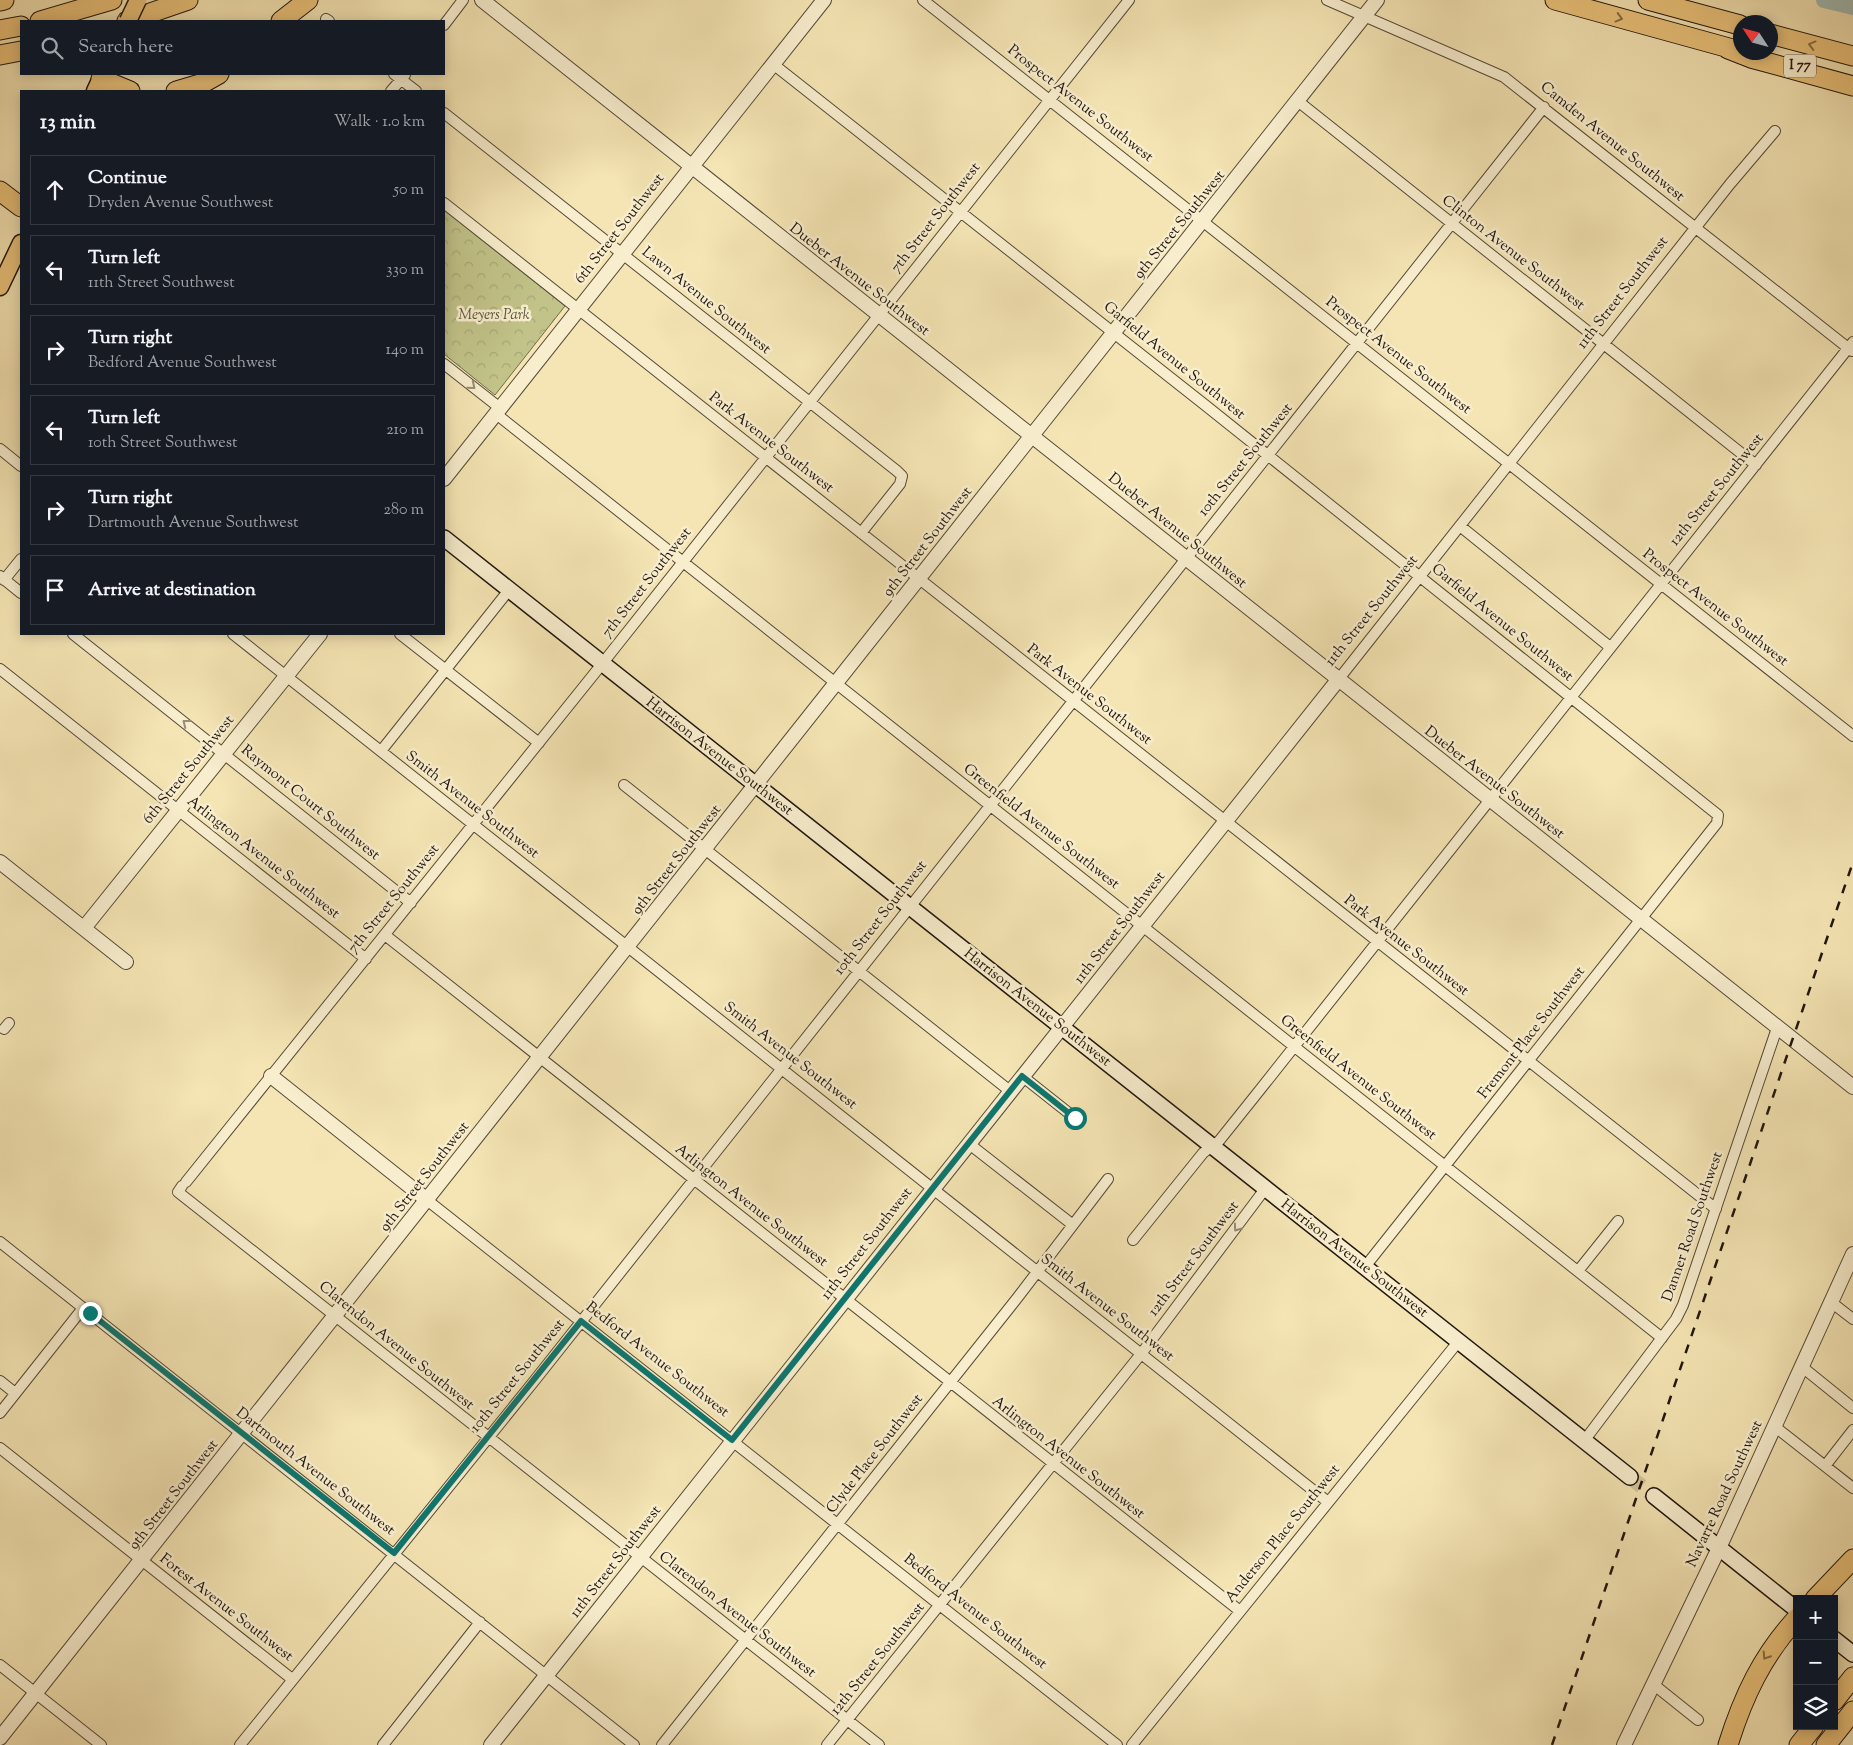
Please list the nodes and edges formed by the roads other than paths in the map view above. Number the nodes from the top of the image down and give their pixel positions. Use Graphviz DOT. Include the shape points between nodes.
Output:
graph roads {
  1 [pos="4,0"];
  2 [pos="112,0"];
  3 [pos="138,0"];
  4 [pos="188,0"];
  5 [pos="308,0"];
  6 [pos="463,0"];
  7 [pos="482,0"];
  8 [pos="824,0"];
  9 [pos="923,0"];
  10 [pos="1129,0"];
  11 [pos="1327,0"];
  12 [pos="1378,0"];
  13 [pos="1555,0"];
  14 [pos="1648,0"];
  15 [pos="0,1"];
  16 [pos="1366,16"];
  17 [pos="43,20"];
  18 [pos="128,20"];
  19 [pos="130,20"];
  20 [pos="282,20"];
  21 [pos="445,24"];
  22 [pos="1733,24"];
  23 [pos="20,26"];
  24 [pos="0,30"];
  25 [pos="1778,36"];
  26 [pos="1717,45"];
  27 [pos="1733,49"];
  28 [pos="20,51"];
  29 [pos="0,55"];
  30 [pos="1853,56"];
  31 [pos="1778,60"];
  32 [pos="773,64"];
  33 [pos="217,75"];
  34 [pos="400,76"];
  35 [pos="1853,80"];
  36 [pos="100,81"];
  37 [pos="1853,86"];
  38 [pos="127,90"];
  39 [pos="180,90"];
  40 [pos="392,90"];
  41 [pos="415,90"];
  42 [pos="1049,99"];
  43 [pos="1298,102"];
  44 [pos="1544,107"];
  45 [pos="445,114"];
  46 [pos="1775,131"];
  47 [pos="690,166"];
  48 [pos="0,191"];
  49 [pos="445,204"];
  50 [pos="20,206"];
  51 [pos="960,212"];
  52 [pos="1204,221"];
  53 [pos="1451,224"];
  54 [pos="1696,228"];
  55 [pos="20,245"];
  56 [pos="622,253"];
  57 [pos="0,288"];
  58 [pos="578,309"];
  59 [pos="878,315"];
  60 [pos="1115,333"];
  61 [pos="1357,342"];
  62 [pos="1603,345"];
  63 [pos="1851,348"];
  64 [pos="445,365"];
  65 [pos="810,402"];
  66 [pos="498,411"];
  67 [pos="1032,437"];
  68 [pos="0,449"];
  69 [pos="1268,456"];
  70 [pos="766,457"];
  71 [pos="1510,463"];
  72 [pos="20,465"];
  73 [pos="1756,465"];
  74 [pos="445,478"];
  75 [pos="1460,526"];
  76 [pos="861,533"];
  77 [pos="445,539"];
  78 [pos="1185,558"];
  79 [pos="20,560"];
  80 [pos="683,562"];
  81 [pos="1420,576"];
  82 [pos="2,578"];
  83 [pos="919,580"];
  84 [pos="1661,584"];
  85 [pos="509,590"];
  86 [pos="20,592"];
  87 [pos="74,635"];
  88 [pos="234,635"];
  89 [pos="319,635"];
  90 [pos="401,635"];
  91 [pos="1610,647"];
  92 [pos="602,664"];
  93 [pos="0,669"];
  94 [pos="446,670"];
  95 [pos="286,676"];
  96 [pos="1338,680"];
  97 [pos="837,684"];
  98 [pos="1571,697"];
  99 [pos="1072,701"];
  100 [pos="1853,736"];
  101 [pos="539,743"];
  102 [pos="381,751"];
  103 [pos="224,753"];
  104 [pos="624,785"];
  105 [pos="756,786"];
  106 [pos="1489,800"];
  107 [pos="989,806"];
  108 [pos="178,810"];
  109 [pos="1718,815"];
  110 [pos="1225,822"];
  111 [pos="473,825"];
  112 [pos="706,850"];
  113 [pos="0,862"];
  114 [pos="411,902"];
  115 [pos="909,907"];
  116 [pos="1641,920"];
  117 [pos="1142,926"];
  118 [pos="84,928"];
  119 [pos="385,935"];
  120 [pos="1377,942"];
  121 [pos="629,947"];
  122 [pos="366,959"];
  123 [pos="126,962"];
  124 [pos="859,971"];
  125 [pos="1062,1028"];
  126 [pos="1777,1028"];
  127 [pos="1294,1046"];
  128 [pos="540,1058"];
  129 [pos="1528,1062"];
  130 [pos="781,1068"];
  131 [pos="271,1076"];
  132 [pos="1022,1076"];
  133 [pos="1853,1087"];
  134 [pos="1010,1091"];
  135 [pos="1075,1118"];
  136 [pos="968,1143"];
  137 [pos="1211,1146"];
  138 [pos="1446,1167"];
  139 [pos="693,1179"];
  140 [pos="1108,1179"];
  141 [pos="182,1187"];
  142 [pos="932,1188"];
  143 [pos="1265,1189"];
  144 [pos="427,1200"];
  145 [pos="1716,1210"];
  146 [pos="1618,1221"];
  147 [pos="1073,1225"];
  148 [pos="1133,1240"];
  149 [pos="0,1242"];
  150 [pos="1853,1254"];
  151 [pos="1364,1268"];
  152 [pos="1578,1270"];
  153 [pos="1037,1272"];
  154 [pos="845,1299"];
  155 [pos="1831,1302"];
  156 [pos="83,1308"];
  157 [pos="335,1317"];
  158 [pos="1853,1319"];
  159 [pos="581,1321"];
  160 [pos="1662,1338"];
  161 [pos="1458,1342"];
  162 [pos="1140,1354"];
  163 [pos="1801,1366"];
  164 [pos="0,1382"];
  165 [pos="950,1383"];
  166 [pos="15,1393"];
  167 [pos="1853,1408"];
  168 [pos="0,1413"];
  169 [pos="1774,1426"];
  170 [pos="1853,1430"];
  171 [pos="243,1433"];
  172 [pos="488,1438"];
  173 [pos="732,1440"];
  174 [pos="1584,1441"];
  175 [pos="0,1448"];
  176 [pos="1052,1465"];
  177 [pos="1825,1466"];
  178 [pos="1630,1477"];
  179 [pos="1853,1488"];
  180 [pos="1654,1496"];
  181 [pos="1328,1502"];
  182 [pos="838,1524"];
  183 [pos="1718,1548"];
  184 [pos="394,1553"];
  185 [pos="640,1558"];
  186 [pos="1853,1559"];
  187 [pos="142,1561"];
  188 [pos="1819,1595"];
  189 [pos="940,1605"];
  190 [pos="1793,1607"];
  191 [pos="1240,1611"];
  192 [pos="480,1622"];
  193 [pos="1793,1623"];
  194 [pos="745,1640"];
  195 [pos="0,1664"];
  196 [pos="546,1675"];
  197 [pos="1853,1677"];
  198 [pos="292,1679"];
  199 [pos="1653,1684"];
  200 [pos="36,1694"];
  201 [pos="1838,1696"];
  202 [pos="1853,1711"];
  203 [pos="1698,1720"];
  204 [pos="847,1721"];
  205 [pos="1811,1730"];
  206 [pos="0,1738"];
  207 [pos="101,1745"];
  208 [pos="240,1745"];
  209 [pos="383,1745"];
  210 [pos="491,1745"];
  211 [pos="634,1745"];
  212 [pos="662,1745"];
  213 [pos="827,1745"];
  214 [pos="878,1745"];
  215 [pos="1117,1745"];
  216 [pos="1132,1745"];
  217 [pos="1624,1745"];
  218 [pos="1728,1745"];
  219 [pos="1799,1745"];
  220 [pos="1826,1745"];
  1 -- 15 [label="highway"];
  2 -- 17 [label="highway"];
  3 -- 18 [label="main road, bridge"];
  4 -- 19 [label="highway"];
  5 -- 20 [label="highway"];
  6 -- 21 [label="street"];
  7 -- 47 [label="street, Dueber Avenue Southwest"];
  8 -- 32 [label="street, 6th Street Southwest"];
  9 -- 42 [label="street, Prospect Avenue Southwest"];
  10 -- 42 [label="street, 7th Street Southwest"];
  11 -- 16 [label="street, Camden Avenue Southwest"];
  12 -- 16 [label="street, 9th Street Southwest"];
  13 -- 26 [label="highway, one-way"];
  14 -- 22 [label="highway"];
  16 -- 43 [label="street, 9th Street Southwest"];
  16 -- 44 [label="street, Camden Avenue Southwest" via="1492,70 1516,84"];
  23 -- 24 [label="highway"];
  30 -- 25 [label="highway, I 77, one-way"];
  26 -- 27 [label="highway"];
  26 -- 37 [label="highway" via="1751,58"];
  28 -- 29 [label="highway"];
  31 -- 35 [label="highway, I 77"];
  32 -- 47 [label="street, 6th Street Southwest"];
  32 -- 51 [label="street, Garfield Avenue Southwest"];
  33 -- 39 [label="highway" via="204,83"];
  34 -- 40 [label="street"];
  34 -- 41 [label="street"];
  36 -- 38 [label="highway"];
  42 -- 51 [label="street, 7th Street Southwest"];
  42 -- 52 [label="street, Prospect Avenue Southwest"];
  43 -- 52 [label="street, 9th Street Southwest"];
  43 -- 53 [label="street, Clinton Avenue Southwest"];
  44 -- 53 [label="street, 10th Street Southwest"];
  44 -- 54 [label="street, Camden Avenue Southwest"];
  45 -- 56 [label="street, Lawn Avenue Southwest"];
  46 -- 54 [label="street, 11th Street Southwest"];
  47 -- 56 [label="street, 6th Street Southwest"];
  47 -- 59 [label="street, Dueber Avenue Southwest"];
  48 -- 50 [label="highway"];
  49 -- 58 [label="street, Park Avenue Southwest"];
  51 -- 59 [label="street, 7th Street Southwest"];
  51 -- 60 [label="street, Garfield Avenue Southwest"];
  52 -- 60 [label="street, 9th Street Southwest"];
  52 -- 61 [label="street, Prospect Avenue Southwest"];
  53 -- 61 [label="street, 10th Street Southwest"];
  53 -- 62 [label="street, Clinton Avenue Southwest"];
  54 -- 62 [label="street, 11th Street Southwest"];
  54 -- 63 [label="street, Camden Avenue Southwest"];
  55 -- 57 [label="main road"];
  56 -- 58 [label="street, 6th Street Southwest"];
  56 -- 65 [label="street, Lawn Avenue Southwest"];
  58 -- 66 [label="street, 6th Street Southwest"];
  58 -- 70 [label="street, Park Avenue Southwest"];
  59 -- 65 [label="street, 7th Street Southwest"];
  59 -- 67 [label="street, Dueber Avenue Southwest"];
  60 -- 67 [label="street, 9th Street Southwest"];
  60 -- 69 [label="street, Garfield Avenue Southwest"];
  61 -- 69 [label="street, 10th Street Southwest"];
  61 -- 71 [label="street, Prospect Avenue Southwest"];
  62 -- 71 [label="street, 11th Street Southwest"];
  62 -- 73 [label="street, Clinton Avenue Southwest"];
  63 -- 73 [label="street, 12th Street Southwest"];
  64 -- 66 [label="street, Greenfield Avenue Southwest, one-way"];
  65 -- 70 [label="street, 7th Street Southwest"];
  65 -- 76 [label="street, Lawn Avenue Southwest" via="902,476 900,484"];
  66 -- 74 [label="street, 6th Street Southwest"];
  66 -- 80 [label="street, Greenfield Avenue Southwest"];
  67 -- 78 [label="street, Dueber Avenue Southwest"];
  67 -- 83 [label="street, 9th Street Southwest"];
  68 -- 72 [label="street"];
  69 -- 78 [label="street, 10th Street Southwest"];
  69 -- 81 [label="street, Garfield Avenue Southwest"];
  70 -- 76 [label="street, Park Avenue Southwest"];
  70 -- 80 [label="street, 7th Street Southwest"];
  71 -- 75 [label="street, 11th Street Southwest"];
  71 -- 84 [label="street, Prospect Avenue Southwest"];
  73 -- 84 [label="street, 12th Street Southwest"];
  75 -- 81 [label="street, 11th Street Southwest"];
  75 -- 91 [label="street"];
  76 -- 83 [label="street, Park Avenue Southwest"];
  77 -- 85 [label="main road, Harrison Avenue Southwest"];
  78 -- 96 [label="street, Dueber Avenue Southwest"];
  78 -- 99 [label="street, 10th Street Southwest"];
  79 -- 82 [label="street"];
  80 -- 92 [label="street, 7th Street Southwest"];
  80 -- 97 [label="street, Greenfield Avenue Southwest"];
  81 -- 96 [label="street, 11th Street Southwest"];
  81 -- 98 [label="street, Garfield Avenue Southwest"];
  82 -- 86 [label="street"];
  83 -- 97 [label="street, 9th Street Southwest"];
  83 -- 99 [label="street, Park Avenue Southwest"];
  84 -- 91 [label="street, 12th Street Southwest"];
  84 -- 100 [label="street, Prospect Avenue Southwest"];
  85 -- 92 [label="main road, Harrison Avenue Southwest"];
  85 -- 94 [label="street"];
  103 -- 87 [label="street, Raymont Court Southwest, one-way"];
  88 -- 95 [label="street, Smith Avenue Southwest"];
  89 -- 95 [label="street, 6th Street Southwest"];
  90 -- 94 [label="street"];
  91 -- 98 [label="street, 12th Street Southwest"];
  92 -- 101 [label="street, 7th Street Southwest"];
  92 -- 105 [label="main road, Harrison Avenue Southwest"];
  93 -- 108 [label="street, Arlington Avenue Southwest"];
  94 -- 101 [label="street"];
  94 -- 102 [label="street"];
  95 -- 102 [label="street, Smith Avenue Southwest"];
  95 -- 103 [label="street, 6th Street Southwest"];
  96 -- 106 [label="street, Dueber Avenue Southwest"];
  96 -- 110 [label="street, 11th Street Southwest"];
  97 -- 105 [label="street, 9th Street Southwest"];
  97 -- 107 [label="street, Greenfield Avenue Southwest"];
  98 -- 106 [label="street, 12th Street Southwest"];
  98 -- 109 [label="street, Garfield Avenue Southwest"];
  99 -- 107 [label="street, 10th Street Southwest"];
  99 -- 110 [label="street, Park Avenue Southwest"];
  101 -- 111 [label="street, 7th Street Southwest"];
  102 -- 111 [label="street, Smith Avenue Southwest"];
  103 -- 108 [label="street, 6th Street Southwest"];
  103 -- 114 [label="street, Raymont Court Southwest"];
  104 -- 112 [label="street"];
  105 -- 112 [label="street, 9th Street Southwest"];
  105 -- 115 [label="main road, Harrison Avenue Southwest"];
  106 -- 116 [label="street, Dueber Avenue Southwest"];
  106 -- 120 [label="street, 12th Street Southwest"];
  107 -- 115 [label="street, 10th Street Southwest"];
  107 -- 117 [label="street, Greenfield Avenue Southwest"];
  108 -- 118 [label="street, 6th Street Southwest"];
  108 -- 122 [label="street, Arlington Avenue Southwest"];
  109 -- 116 [label="street, Fremont Place Southwest" via="1717,823"];
  110 -- 117 [label="street, 11th Street Southwest"];
  110 -- 120 [label="street, Park Avenue Southwest"];
  111 -- 114 [label="street, 7th Street Southwest"];
  111 -- 121 [label="street, Smith Avenue Southwest"];
  112 -- 121 [label="street, 9th Street Southwest"];
  112 -- 124 [label="street"];
  113 -- 118 [label="street"];
  114 -- 119 [label="street, 7th Street Southwest"];
  115 -- 124 [label="street, 10th Street Southwest"];
  115 -- 125 [label="main road, Harrison Avenue Southwest"];
  116 -- 126 [label="street, Dueber Avenue Southwest"];
  116 -- 129 [label="street, Fremont Place Southwest"];
  117 -- 125 [label="street, 11th Street Southwest"];
  117 -- 127 [label="street, Greenfield Avenue Southwest"];
  118 -- 123 [label="street"];
  119 -- 122 [label="street, 7th Street Southwest"];
  119 -- 128 [label="street, Arlington Avenue Southwest"];
  120 -- 127 [label="street, 12th Street Southwest"];
  120 -- 129 [label="street, Park Avenue Southwest"];
  121 -- 128 [label="street, 9th Street Southwest"];
  121 -- 130 [label="street, Smith Avenue Southwest"];
  122 -- 131 [label="street, 7th Street Southwest"];
  124 -- 130 [label="street, 10th Street Southwest"];
  124 -- 134 [label="street"];
  125 -- 132 [label="street, 11th Street Southwest"];
  125 -- 137 [label="main road, Harrison Avenue Southwest"];
  126 -- 133 [label="street, Dueber Avenue Southwest"];
  126 -- 145 [label="street, Danner Road Southwest"];
  127 -- 137 [label="street, 12th Street Southwest"];
  127 -- 138 [label="street, Greenfield Avenue Southwest"];
  128 -- 139 [label="street, Arlington Avenue Southwest"];
  128 -- 144 [label="street, 9th Street Southwest"];
  129 -- 138 [label="street, Fremont Place Southwest"];
  129 -- 145 [label="street, Park Avenue Southwest"];
  130 -- 139 [label="street, 10th Street Southwest"];
  130 -- 142 [label="street, Smith Avenue Southwest"];
  131 -- 141 [label="street, 7th Street Southwest"];
  131 -- 144 [label="street, Bedford Avenue Southwest"];
  132 -- 134 [label="street, 11th Street Southwest"];
  132 -- 135 [label="street"];
  134 -- 136 [label="street, 11th Street Southwest"];
  136 -- 142 [label="street, 11th Street Southwest"];
  136 -- 147 [label="street"];
  137 -- 143 [label="main road, Harrison Avenue Southwest"];
  137 -- 148 [label="street, 12th Street Southwest"];
  138 -- 151 [label="street, Fremont Place Southwest"];
  138 -- 152 [label="street, Greenfield Avenue Southwest"];
  139 -- 154 [label="street, Arlington Avenue Southwest"];
  139 -- 159 [label="street, 10th Street Southwest"];
  140 -- 147 [label="street, Clyde Place Southwest"];
  141 -- 157 [label="street, Clarendon Avenue Southwest"];
  142 -- 153 [label="street, Smith Avenue Southwest"];
  142 -- 154 [label="street, 11th Street Southwest"];
  143 -- 151 [label="main road, Harrison Avenue Southwest"];
  143 -- 162 [label="street, 12th Street Southwest, one-way"];
  144 -- 157 [label="street, 9th Street Southwest"];
  144 -- 159 [label="street, Bedford Avenue Southwest"];
  145 -- 160 [label="street, Danner Road Southwest" via="1688,1292 1676,1319"];
  146 -- 152 [label="street"];
  147 -- 153 [label="street, Clyde Place Southwest"];
  149 -- 156 [label="street, Dartmouth Avenue Southwest"];
  150 -- 155 [label="street, Navarre Road Southwest"];
  151 -- 161 [label="main road, Harrison Avenue Southwest"];
  152 -- 160 [label="street, Greenfield Avenue Southwest"];
  153 -- 162 [label="street, Smith Avenue Southwest"];
  153 -- 165 [label="street, Clyde Place Southwest"];
  154 -- 165 [label="street, Arlington Avenue Southwest"];
  154 -- 173 [label="street, 11th Street Southwest"];
  155 -- 158 [label="street"];
  155 -- 163 [label="street, Navarre Road Southwest"];
  156 -- 166 [label="street"];
  156 -- 171 [label="street, Dartmouth Avenue Southwest"];
  157 -- 171 [label="street, 9th Street Southwest"];
  157 -- 172 [label="street, Clarendon Avenue Southwest"];
  159 -- 172 [label="street, 10th Street Southwest"];
  159 -- 173 [label="street, Bedford Avenue Southwest"];
  160 -- 174 [label="street, Danner Road Southwest"];
  161 -- 174 [label="main road, Harrison Avenue Southwest"];
  161 -- 181 [label="street, Anderson Place Southwest"];
  162 -- 176 [label="street, 12th Street Southwest"];
  162 -- 181 [label="street, Smith Avenue Southwest"];
  163 -- 167 [label="street"];
  163 -- 169 [label="street, Navarre Road Southwest"];
  164 -- 166 [label="street"];
  165 -- 176 [label="street, Arlington Avenue Southwest"];
  165 -- 182 [label="street, Clyde Place Southwest"];
  166 -- 168 [label="street"];
  169 -- 177 [label="street"];
  169 -- 183 [label="street, Navarre Road Southwest"];
  170 -- 177 [label="street"];
  171 -- 184 [label="street, Dartmouth Avenue Southwest"];
  171 -- 187 [label="street, 9th Street Southwest"];
  172 -- 184 [label="street, 10th Street Southwest"];
  172 -- 185 [label="street, Clarendon Avenue Southwest"];
  173 -- 182 [label="street, Bedford Avenue Southwest"];
  173 -- 185 [label="street, 11th Street Southwest"];
  174 -- 178 [label="main road, Harrison Avenue Southwest"];
  175 -- 187 [label="street, Forest Avenue Southwest"];
  176 -- 189 [label="street, 12th Street Southwest"];
  176 -- 191 [label="street, Arlington Avenue Southwest"];
  177 -- 179 [label="street"];
  180 -- 183 [label="main road"];
  181 -- 191 [label="street, Anderson Place Southwest"];
  182 -- 189 [label="street, Bedford Avenue Southwest"];
  182 -- 194 [label="street, Clyde Place Southwest"];
  183 -- 190 [label="main road"];
  183 -- 199 [label="street, Navarre Road Southwest"];
  184 -- 192 [label="street, Dartmouth Avenue Southwest"];
  184 -- 198 [label="street, 10th Street Southwest"];
  185 -- 194 [label="street, Clarendon Avenue Southwest"];
  185 -- 196 [label="street, 11th Street Southwest"];
  186 -- 188 [label="highway"];
  187 -- 198 [label="street, Forest Avenue Southwest"];
  187 -- 200 [label="street, 9th Street Southwest"];
  189 -- 204 [label="street, 12th Street Southwest"];
  189 -- 215 [label="street, Bedford Avenue Southwest"];
  191 -- 216 [label="street, Anderson Place Southwest"];
  192 -- 196 [label="street, Dartmouth Avenue Southwest"];
  192 -- 209 [label="street"];
  193 -- 218 [label="highway, one-way" via="1773,1646 1752,1680"];
  194 -- 204 [label="street, Clarendon Avenue Southwest"];
  194 -- 212 [label="street, Clyde Place Southwest"];
  195 -- 200 [label="street"];
  196 -- 210 [label="street, 11th Street Southwest"];
  196 -- 211 [label="street, Dartmouth Avenue Southwest"];
  197 -- 201 [label="highway"];
  198 -- 208 [label="street, 10th Street Southwest"];
  199 -- 203 [label="street"];
  199 -- 217 [label="street, Navarre Road Southwest"];
  200 -- 206 [label="street, 9th Street Southwest"];
  200 -- 207 [label="street"];
  202 -- 220 [label="highway"];
  204 -- 213 [label="street, 12th Street Southwest"];
  204 -- 214 [label="street, Clarendon Avenue Southwest"];
  205 -- 219 [label="highway"];
}
